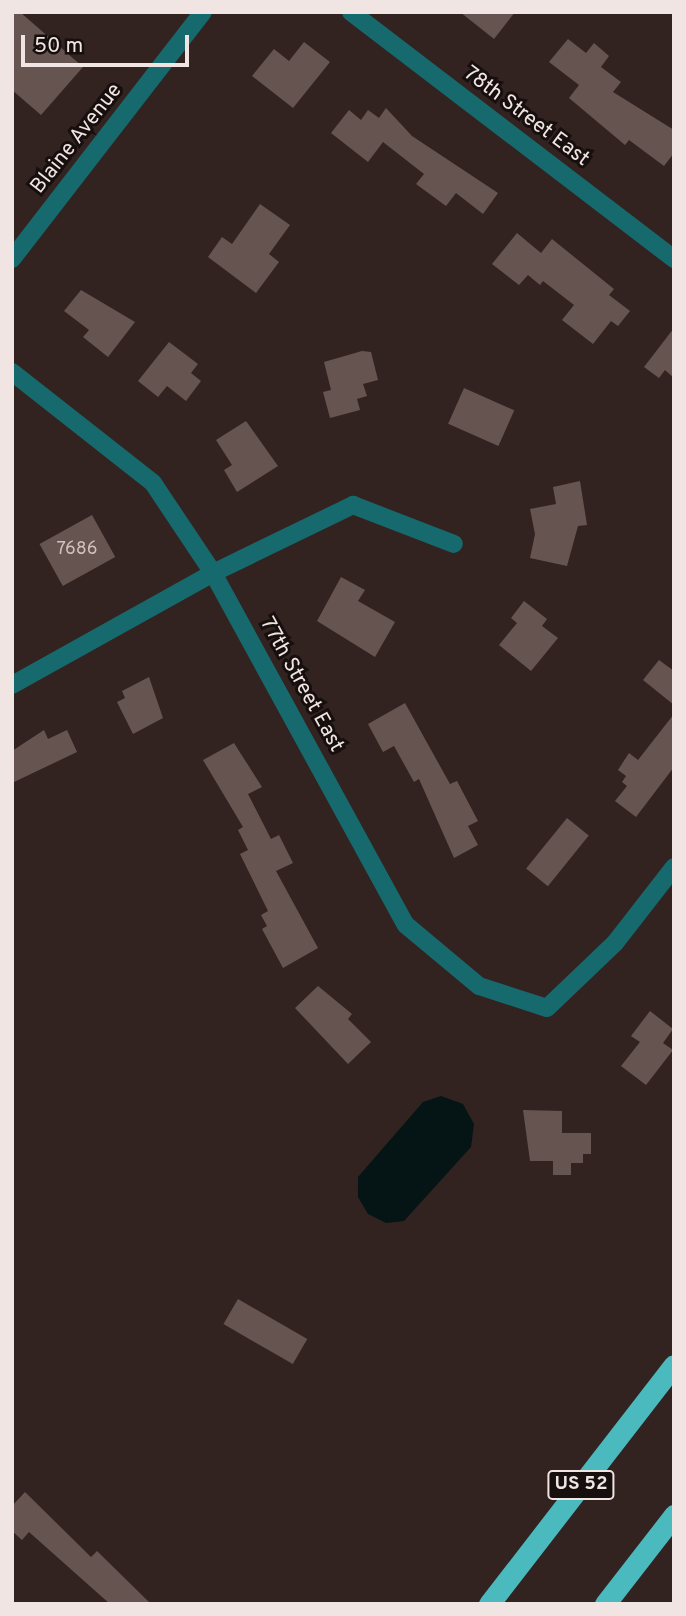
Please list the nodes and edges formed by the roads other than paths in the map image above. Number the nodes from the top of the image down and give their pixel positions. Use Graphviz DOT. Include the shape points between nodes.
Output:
graph roads {
  1 [pos="203,12"];
  2 [pos="351,12"];
  3 [pos="12,259"];
  4 [pos="674,259"];
  5 [pos="12,372"];
  6 [pos="454,544"];
  7 [pos="214,573"];
  8 [pos="12,685"];
  9 [pos="674,867"];
  10 [pos="674,1365"];
  11 [pos="674,1514"];
  12 [pos="489,1604"];
  13 [pos="605,1604"];
  1 -- 3 [label="street, Blaine Avenue"];
  2 -- 4 [label="street, 78th Street East"];
  5 -- 7 [label="street, 77th Street East" via="153,483"];
  6 -- 7 [label="street" via="353,505"];
  7 -- 8 [label="street"];
  7 -- 9 [label="street, 77th Street East" via="406,925 479,986 547,1007 615,943"];
  10 -- 12 [label="highway, US 52"];
  11 -- 13 [label="highway"];
}
